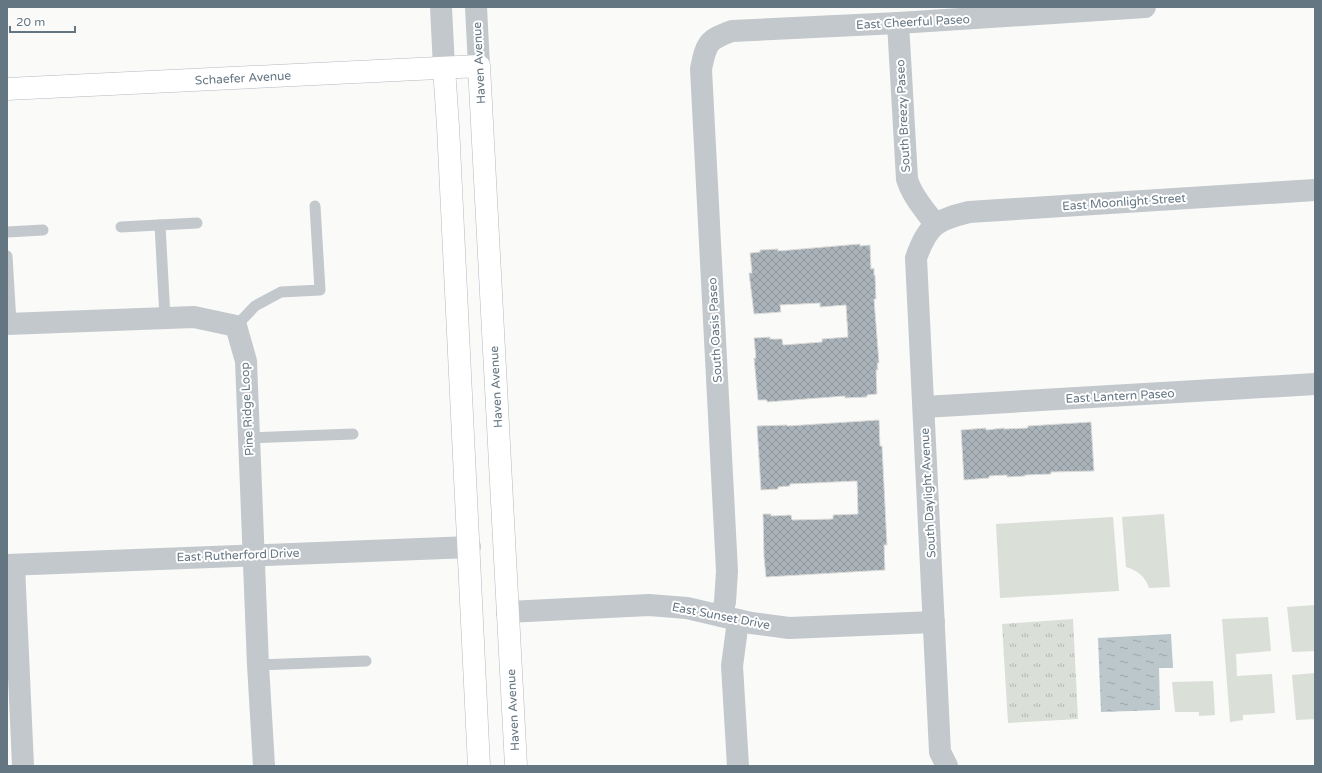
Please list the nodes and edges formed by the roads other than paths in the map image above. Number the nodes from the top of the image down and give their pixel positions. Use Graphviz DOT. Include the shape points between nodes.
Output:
graph roads {
  1 [pos="441,7"];
  2 [pos="476,7"];
  3 [pos="1145,7"];
  4 [pos="898,23"];
  5 [pos="709,43"];
  6 [pos="479,66"];
  7 [pos="444,68"];
  8 [pos="7,89"];
  9 [pos="1315,190"];
  10 [pos="315,206"];
  11 [pos="197,223"];
  12 [pos="935,224"];
  13 [pos="160,225"];
  14 [pos="121,227"];
  15 [pos="43,230"];
  16 [pos="7,232"];
  17 [pos="7,256"];
  18 [pos="165,318"];
  19 [pos="9,324"];
  20 [pos="236,326"];
  21 [pos="1315,384"];
  22 [pos="924,407"];
  23 [pos="353,434"];
  24 [pos="249,438"];
  25 [pos="470,547"];
  26 [pos="254,555"];
  27 [pos="11,565"];
  28 [pos="507,612"];
  29 [pos="730,619"];
  30 [pos="934,622"];
  31 [pos="366,661"];
  32 [pos="258,664"];
  33 [pos="23,766"];
  34 [pos="264,766"];
  35 [pos="479,766"];
  36 [pos="516,766"];
  37 [pos="738,766"];
  38 [pos="947,766"];
  1 -- 7 [label="street"];
  2 -- 6 [label="street, Haven Avenue"];
  3 -- 4 [label="street, East Cheerful Paseo"];
  4 -- 5 [label="street, East Cheerful Paseo" via="732,31 718,36"];
  4 -- 12 [label="street, South Breezy Paseo" via="907,179 915,197"];
  5 -- 29 [label="street, South Oasis Paseo" via="701,69 727,571 726,602"];
  6 -- 7 [label="main road, Schaefer Avenue"];
  6 -- 28 [label="main road, Haven Avenue"];
  7 -- 8 [label="main road, Schaefer Avenue"];
  7 -- 25 [label="main road"];
  9 -- 12 [label="street, East Moonlight Street" via="969,212 951,216"];
  10 -- 20 [label="lane" via="320,290 281,292 255,306"];
  11 -- 13 [label="lane"];
  12 -- 22 [label="street, South Daylight Avenue" via="922,241 916,258"];
  13 -- 14 [label="lane"];
  13 -- 18 [label="lane"];
  15 -- 16 [label="lane"];
  17 -- 19 [label="lane"];
  18 -- 19 [label="street"];
  18 -- 20 [label="street" via="194,317"];
  20 -- 24 [label="street, Pine Ridge Loop" via="246,361"];
  21 -- 22 [label="street, East Lantern Paseo"];
  22 -- 30 [label="street, South Daylight Avenue"];
  23 -- 24 [label="lane"];
  24 -- 26 [label="street, Pine Ridge Loop"];
  25 -- 26 [label="street, East Rutherford Drive"];
  25 -- 35 [label="main road"];
  26 -- 27 [label="street, East Rutherford Drive"];
  26 -- 32 [label="street, Pine Ridge Loop"];
  27 -- 33 [label="street"];
  28 -- 29 [label="street, East Sunset Drive" via="649,605 687,608"];
  28 -- 36 [label="main road, Haven Avenue"];
  29 -- 30 [label="street, East Sunset Drive" via="789,628"];
  29 -- 37 [label="street, South Oasis Paseo"];
  30 -- 38 [label="street, South Daylight Avenue" via="940,752"];
  31 -- 32 [label="lane"];
  32 -- 34 [label="street, Pine Ridge Loop"];
}
